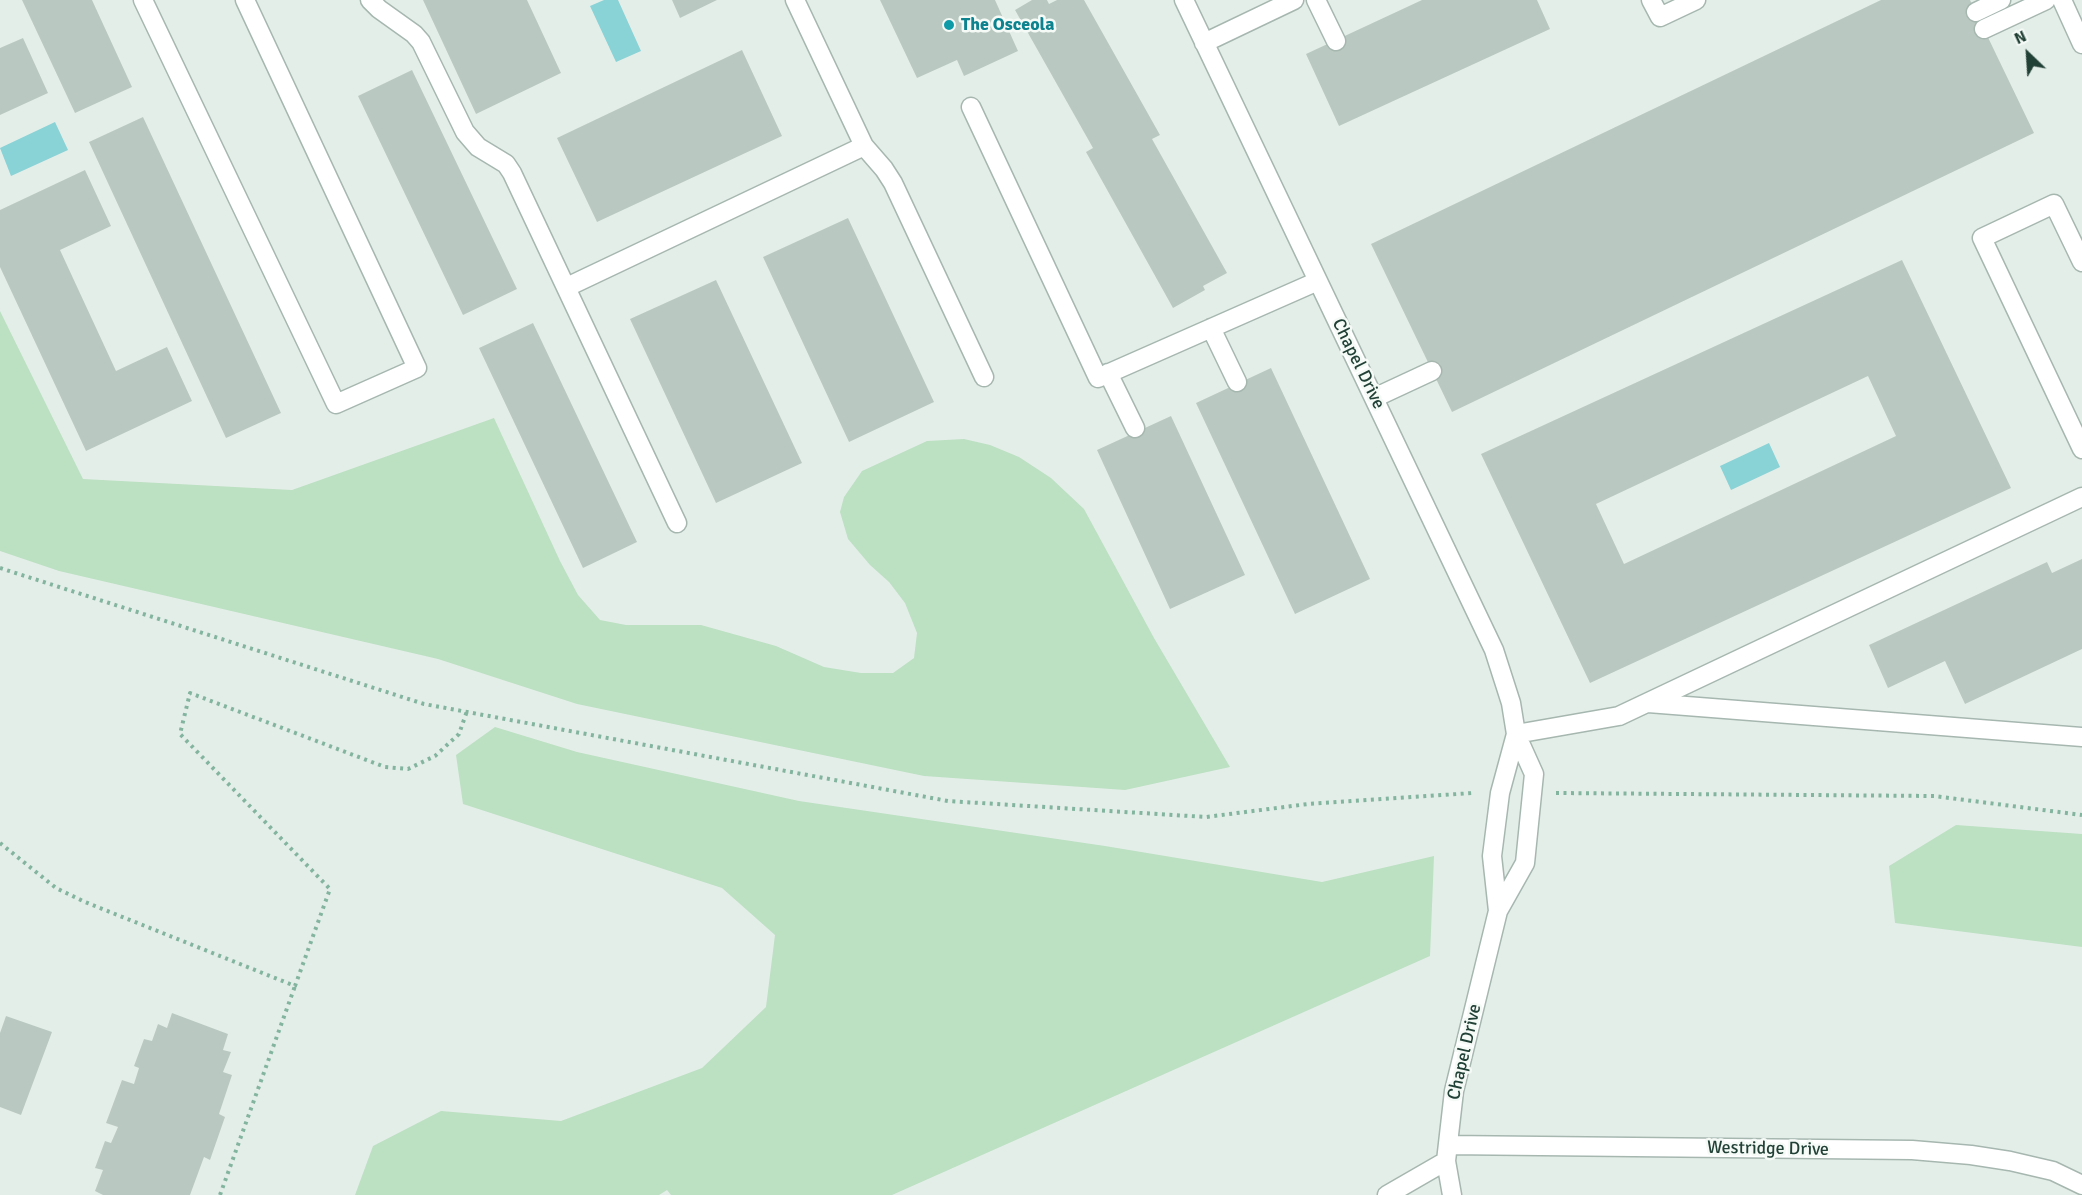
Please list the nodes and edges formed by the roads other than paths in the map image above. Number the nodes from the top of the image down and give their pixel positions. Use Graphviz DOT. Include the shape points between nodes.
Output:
graph roads {
  1 [pos="143,0"];
  2 [pos="245,0"];
  3 [pos="370,0"];
  4 [pos="795,0"];
  5 [pos="1184,0"];
  6 [pos="1294,0"];
  7 [pos="1316,0"];
  8 [pos="1651,0"];
  9 [pos="1696,0"];
  10 [pos="2001,0"];
  11 [pos="2046,0"];
  12 [pos="2062,0"];
  13 [pos="1976,12"];
  14 [pos="1984,29"];
  15 [pos="1336,40"];
  16 [pos="1204,43"];
  17 [pos="2082,44"];
  18 [pos="971,107"];
  19 [pos="864,146"];
  20 [pos="2082,262"];
  21 [pos="1318,281"];
  22 [pos="567,287"];
  23 [pos="1211,328"];
  24 [pos="1432,371"];
  25 [pos="1108,373"];
  26 [pos="984,377"];
  27 [pos="1237,382"];
  28 [pos="1374,398"];
  29 [pos="1135,428"];
  30 [pos="2082,449"];
  31 [pos="2082,498"];
  32 [pos="677,523"];
  33 [pos="1646,703"];
  34 [pos="1516,734"];
  35 [pos="2082,737"];
  36 [pos="1498,911"];
  37 [pos="1447,1153"];
  38 [pos="2082,1185"];
  39 [pos="1387,1195"];
  40 [pos="1452,1195"];
  1 -- 2 [label="street" via="336,404 417,368"];
  3 -- 22 [label="street" via="421,42 465,132 478,147 506,164"];
  4 -- 19 [label="street"];
  5 -- 16 [label="street, Chapel Drive"];
  6 -- 16 [label="street"];
  7 -- 15 [label="street"];
  8 -- 9 [label="street" via="1660,17"];
  10 -- 13 [label="street"];
  11 -- 14 [label="street"];
  12 -- 17 [label="street"];
  16 -- 21 [label="street, Chapel Drive"];
  18 -- 25 [label="street" via="1098,378"];
  19 -- 22 [label="street"];
  19 -- 26 [label="street" via="893,183"];
  20 -- 30 [label="street" via="2054,204 1982,238"];
  21 -- 23 [label="street"];
  21 -- 28 [label="street, Chapel Drive"];
  22 -- 32 [label="street"];
  23 -- 25 [label="street"];
  23 -- 27 [label="street"];
  24 -- 28 [label="street"];
  25 -- 29 [label="street"];
  28 -- 34 [label="street, Chapel Drive" via="1494,650 1511,703"];
  31 -- 33 [label="street"];
  33 -- 34 [label="street" via="1619,716"];
  33 -- 35 [label="street"];
  34 -- 36 [label="street, Chapel Drive" via="1500,793 1492,856"];
  34 -- 36 [label="street, Chapel Drive" via="1534,774 1526,863"];
  36 -- 37 [label="street, Chapel Drive" via="1454,1090"];
  37 -- 38 [label="street, Westridge Drive" via="1912,1150 2010,1161 2053,1171"];
  37 -- 39 [label="street"];
  37 -- 40 [label="street, Chapel Drive"];
}
